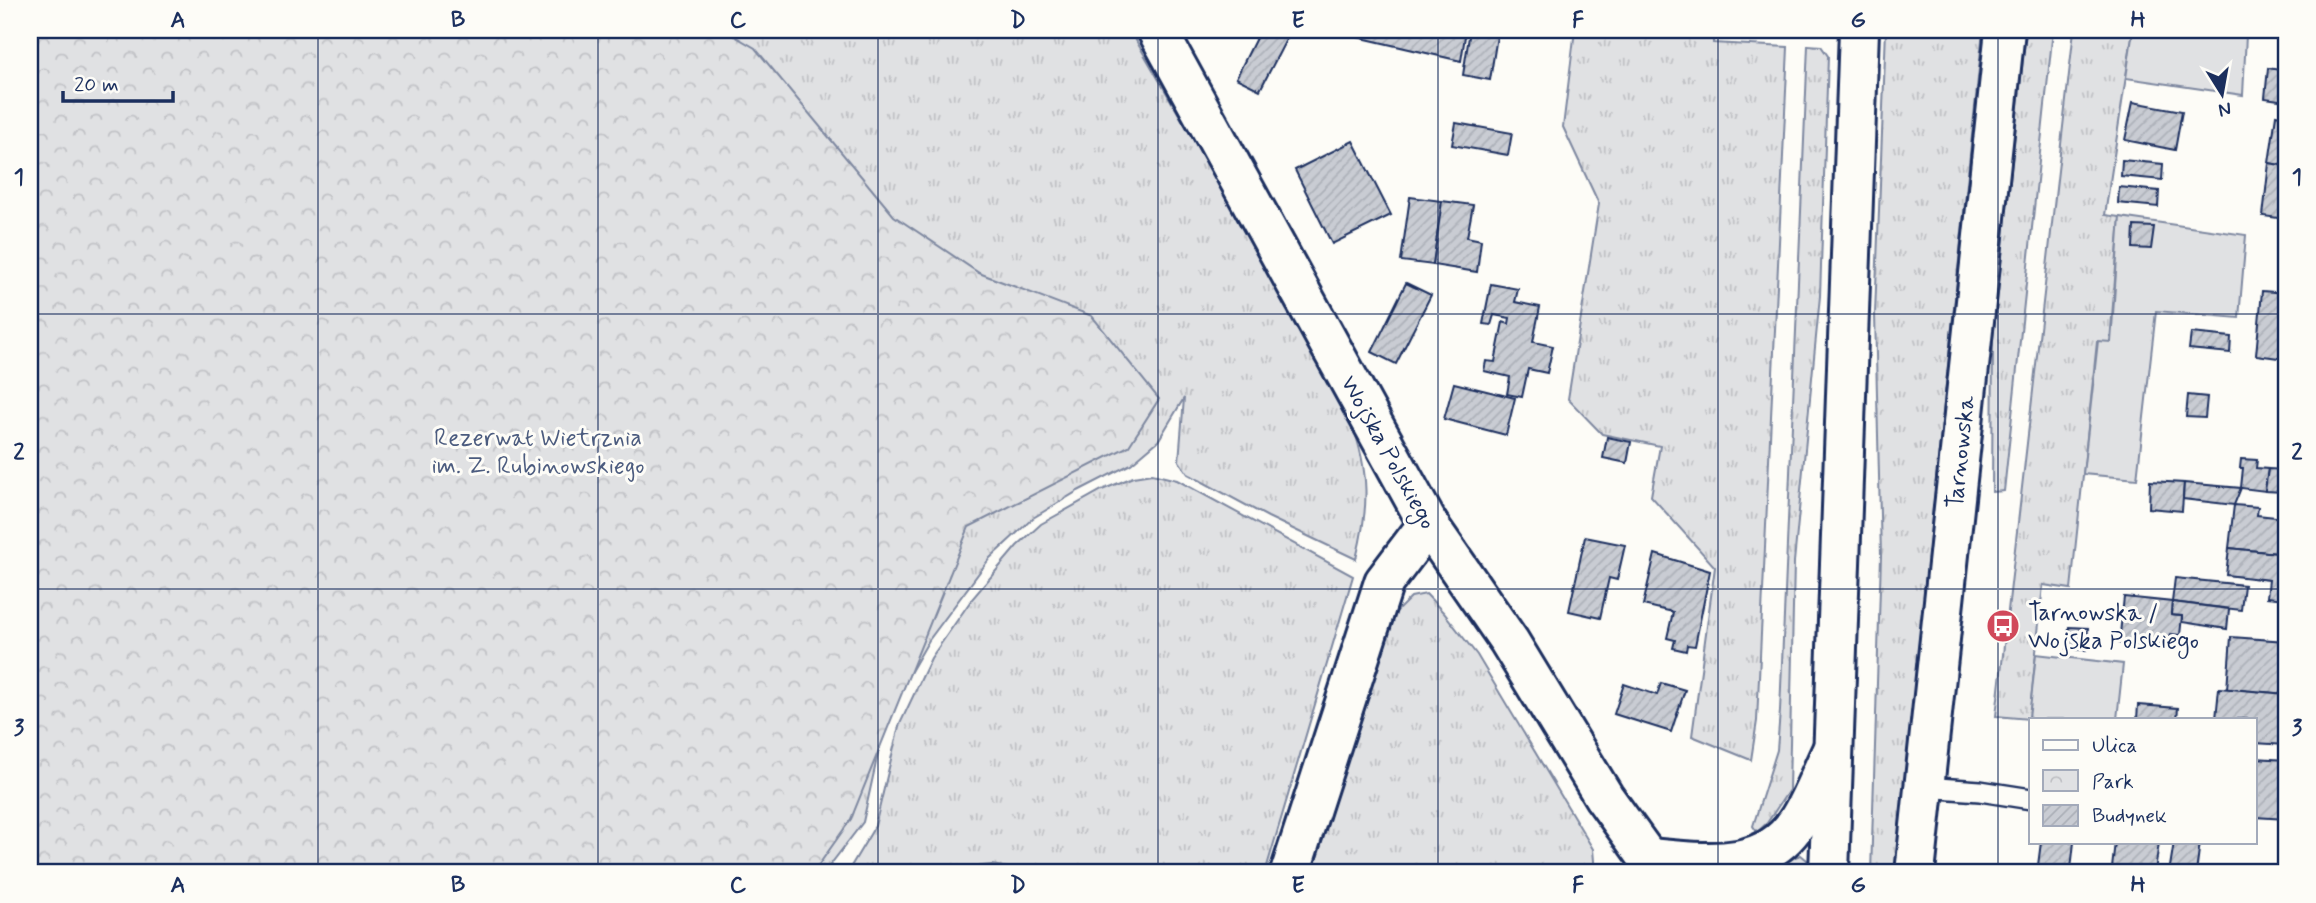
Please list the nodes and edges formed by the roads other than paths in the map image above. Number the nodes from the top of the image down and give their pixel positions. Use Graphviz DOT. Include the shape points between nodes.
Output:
graph roads {
  1 [pos="1157,30"];
  2 [pos="1859,30"];
  3 [pos="2005,30"];
  4 [pos="1428,524"];
  5 [pos="1833,748"];
  6 [pos="1924,787"];
  7 [pos="2029,799"];
  8 [pos="1655,866"];
  9 [pos="1290,873"];
  10 [pos="1829,873"];
  11 [pos="1915,873"];
  1 -- 4 [label="main road, Wojska Polskiego"];
  2 -- 5 [label="main road"];
  3 -- 6 [label="main road, Tarnowska"];
  4 -- 8 [label="main road, Wojska Polskiego" via="1508,641 1604,797"];
  4 -- 9 [label="main road" via="1384,582"];
  5 -- 8 [label="main road, Wojska Polskiego" via="1797,822 1764,854 1729,862"];
  5 -- 10 [label="main road"];
  6 -- 7 [label="lane"];
  6 -- 11 [label="main road, Tarnowska"];
}
